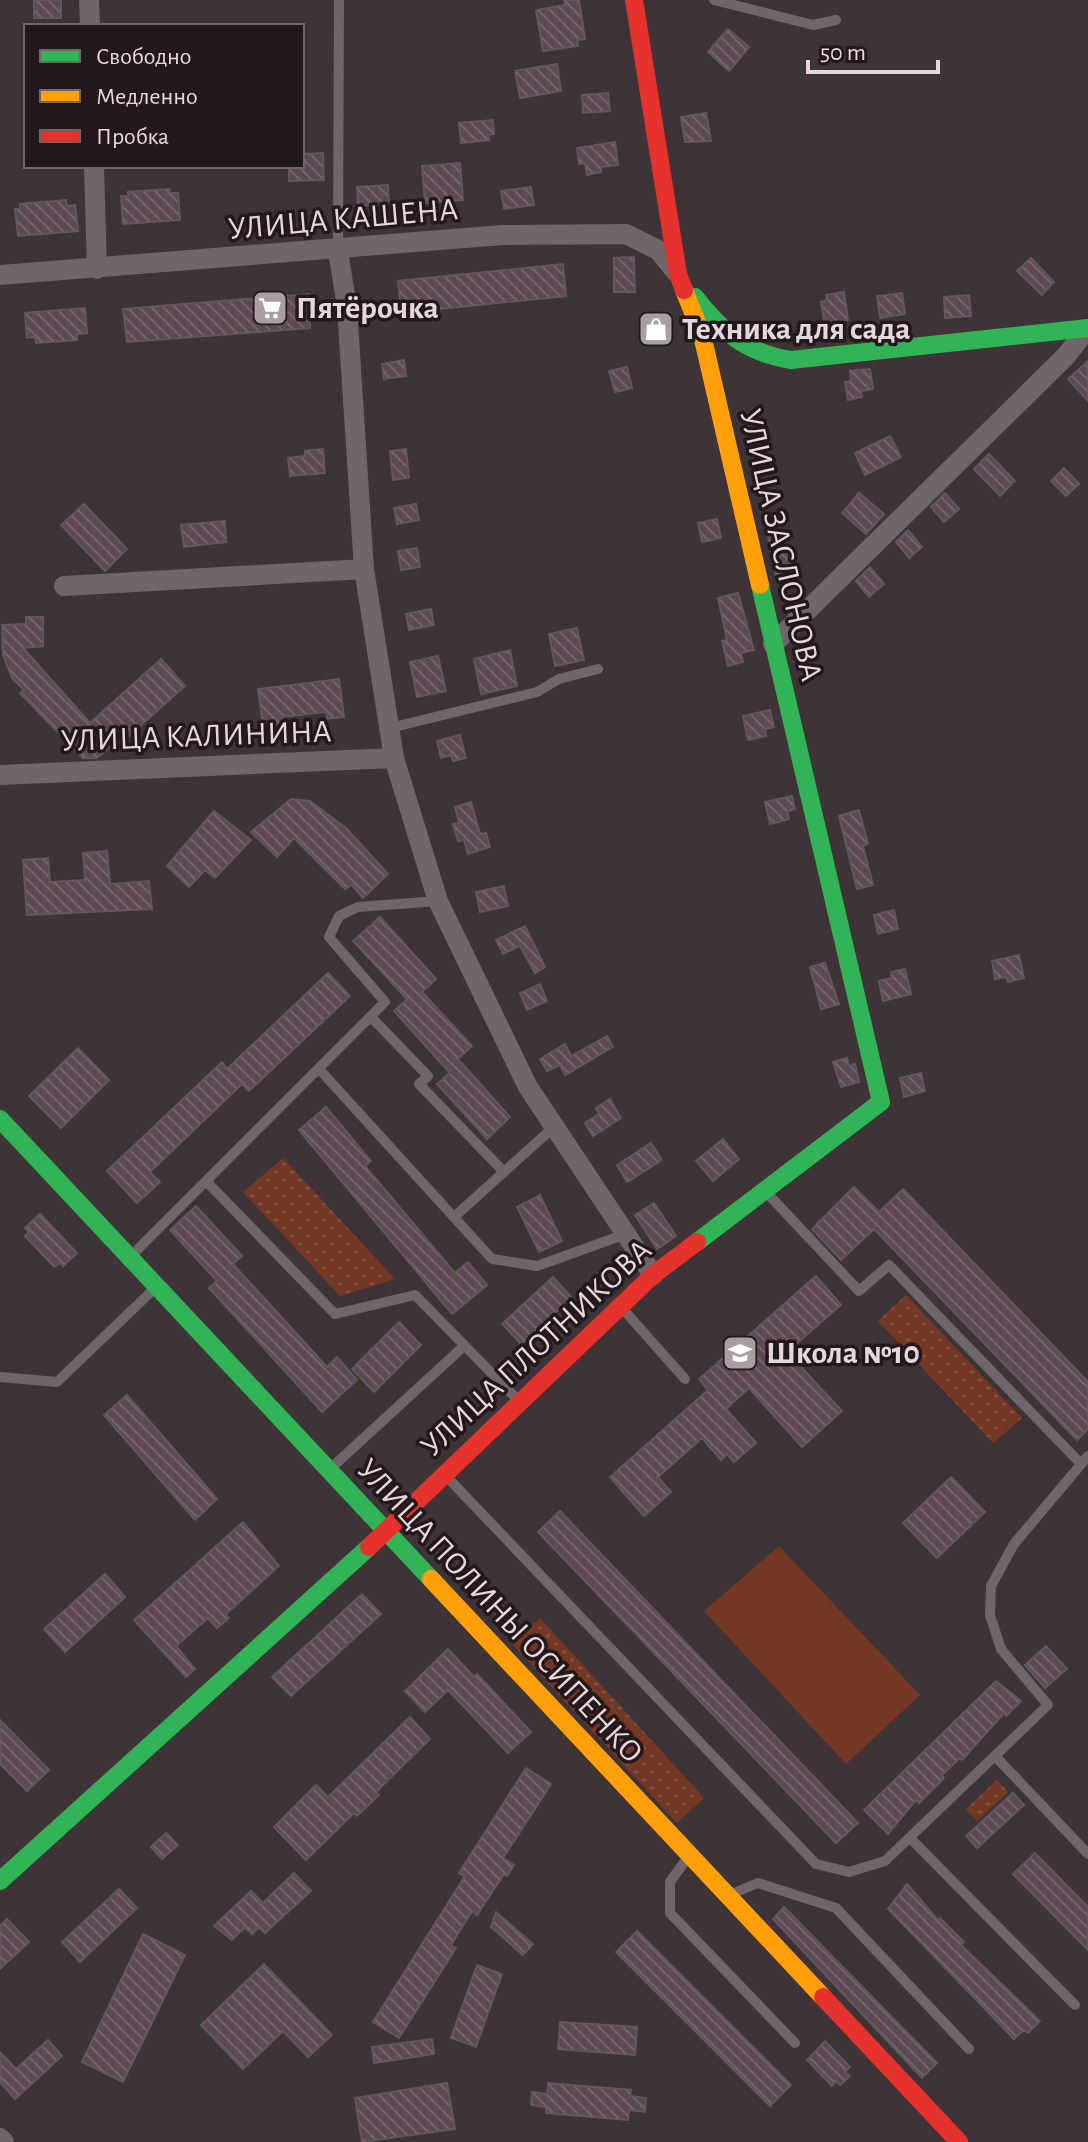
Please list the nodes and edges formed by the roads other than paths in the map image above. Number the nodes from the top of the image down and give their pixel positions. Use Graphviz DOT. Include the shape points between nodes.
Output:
graph roads {
  1 [pos="89,0"];
  2 [pos="339,0"];
  3 [pos="634,0"];
  4 [pos="714,0"];
  5 [pos="836,20"];
  6 [pos="90,24"];
  7 [pos="94,168"];
  8 [pos="338,251"];
  9 [pos="97,269"];
  10 [pos="678,274"];
  11 [pos="0,275"];
  12 [pos="1088,328"];
  13 [pos="364,569"];
  14 [pos="64,586"];
  15 [pos="773,644"];
  16 [pos="598,669"];
  17 [pos="390,728"];
  18 [pos="394,758"];
  19 [pos="0,775"];
  20 [pos="438,901"];
  21 [pos="371,1017"];
  22 [pos="319,1069"];
  23 [pos="881,1102"];
  24 [pos="0,1119"];
  25 [pos="555,1126"];
  26 [pos="504,1172"];
  27 [pos="206,1181"];
  28 [pos="763,1189"];
  29 [pos="454,1217"];
  30 [pos="626,1234"];
  31 [pos="129,1258"];
  32 [pos="653,1275"];
  33 [pos="156,1287"];
  34 [pos="621,1307"];
  35 [pos="464,1346"];
  36 [pos="0,1377"];
  37 [pos="685,1379"];
  38 [pos="519,1402"];
  39 [pos="1084,1460"];
  40 [pos="328,1471"];
  41 [pos="445,1475"];
  42 [pos="385,1532"];
  43 [pos="996,1757"];
  44 [pos="911,1839"];
  45 [pos="1088,1854"];
  46 [pos="689,1855"];
  47 [pos="0,1881"];
  48 [pos="727,1895"];
  49 [pos="1075,2005"];
  50 [pos="795,2043"];
  51 [pos="969,2049"];
  52 [pos="959,2142"];
  1 -- 6 [label="street"];
  2 -- 8 [label="lane"];
  3 -- 10 [label="street, УЛИЦА ЗАСЛОНОВА"];
  4 -- 5 [label="lane" via="813,25"];
  7 -- 9 [label="street"];
  8 -- 9 [label="street, УЛИЦА КАШЕНА"];
  8 -- 10 [label="street, УЛИЦА КАШЕНА" via="503,235 626,234 658,250"];
  8 -- 13 [label="street" via="347,307"];
  9 -- 11 [label="street, УЛИЦА КАШЕНА"];
  10 -- 12 [label="street" via="730,339 763,357 791,360"];
  10 -- 15 [label="street, УЛИЦА ЗАСЛОНОВА" via="702,335"];
  12 -- 15 [label="street" via="1066,356"];
  13 -- 14 [label="street"];
  13 -- 17 [label="street"];
  15 -- 23 [label="street, УЛИЦА ЗАСЛОНОВА"];
  16 -- 17 [label="lane" via="559,679 537,692"];
  17 -- 18 [label="street"];
  18 -- 19 [label="street, УЛИЦА КАЛИНИНА"];
  18 -- 20 [label="street"];
  20 -- 21 [label="lane" via="358,907 339,916 329,937 385,1002"];
  20 -- 25 [label="street" via="528,1087"];
  21 -- 22 [label="lane"];
  21 -- 26 [label="lane" via="428,1076 419,1084"];
  22 -- 27 [label="lane"];
  22 -- 29 [label="lane"];
  23 -- 28 [label="street, УЛИЦА ПЛОТНИКОВА"];
  24 -- 31 [label="street, УЛИЦА ПОЛИНЫ ОСИПЕНКО"];
  25 -- 26 [label="lane"];
  25 -- 30 [label="street"];
  26 -- 29 [label="lane"];
  27 -- 31 [label="lane"];
  27 -- 35 [label="lane" via="335,1314 415,1295"];
  28 -- 32 [label="street, УЛИЦА ПЛОТНИКОВА"];
  28 -- 39 [label="lane" via="859,1291 889,1265"];
  29 -- 30 [label="lane" via="492,1259 537,1266"];
  30 -- 32 [label="street"];
  31 -- 33 [label="street, УЛИЦА ПОЛИНЫ ОСИПЕНКО"];
  32 -- 34 [label="street, УЛИЦА ПЛОТНИКОВА"];
  33 -- 36 [label="lane" via="57,1382"];
  33 -- 40 [label="street, УЛИЦА ПОЛИНЫ ОСИПЕНКО"];
  34 -- 37 [label="lane"];
  34 -- 38 [label="street, УЛИЦА ПЛОТНИКОВА"];
  35 -- 38 [label="lane"];
  35 -- 40 [label="lane"];
  38 -- 41 [label="street, УЛИЦА ПЛОТНИКОВА"];
  39 -- 43 [label="lane" via="1014,1544 991,1586 990,1615 1001,1649 1048,1705"];
  40 -- 42 [label="street, УЛИЦА ПОЛИНЫ ОСИПЕНКО"];
  41 -- 42 [label="street, УЛИЦА ПЛОТНИКОВА"];
  41 -- 44 [label="lane" via="816,1864 849,1872 885,1861"];
  42 -- 46 [label="street, УЛИЦА ПОЛИНЫ ОСИПЕНКО"];
  42 -- 47 [label="street, УЛИЦА ПЛОТНИКОВА"];
  43 -- 44 [label="lane"];
  43 -- 45 [label="lane"];
  44 -- 49 [label="lane"];
  46 -- 48 [label="street, УЛИЦА ПОЛИНЫ ОСИПЕНКО"];
  46 -- 50 [label="lane" via="670,1882 670,1913"];
  48 -- 51 [label="lane" via="758,1883 836,1908"];
  48 -- 52 [label="street, УЛИЦА ПОЛИНЫ ОСИПЕНКО"];
}
